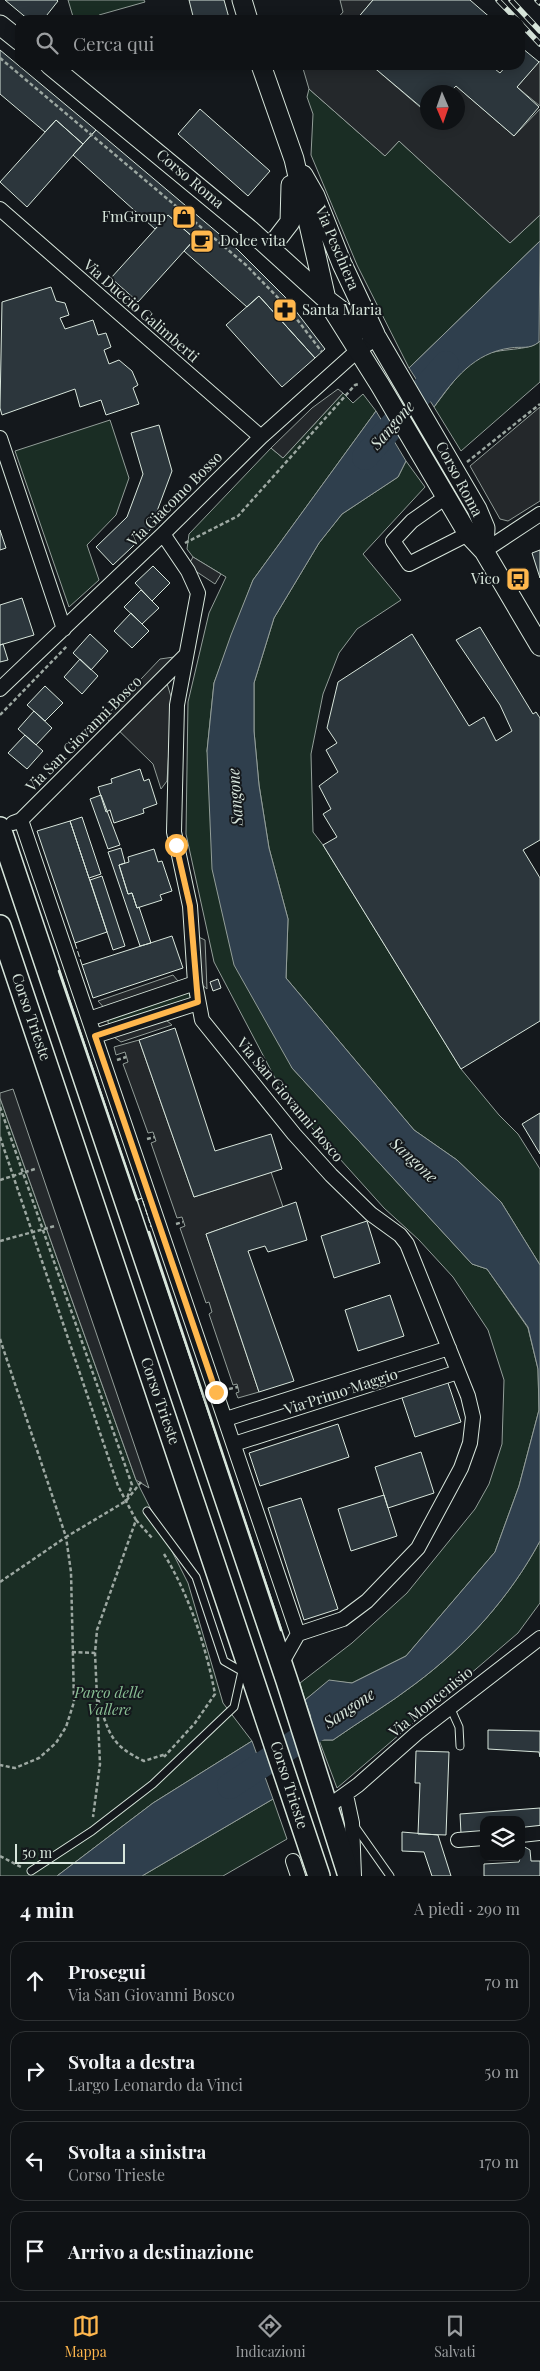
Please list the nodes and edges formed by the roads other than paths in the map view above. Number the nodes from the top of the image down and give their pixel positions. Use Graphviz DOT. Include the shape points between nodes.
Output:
graph roads {
  1 [pos="242,0"];
  2 [pos="246,15"];
  3 [pos="0,25"];
  4 [pos="15,37"];
  5 [pos="56,70"];
  6 [pos="263,70"];
  7 [pos="294,159"];
  8 [pos="0,210"];
  9 [pos="270,248"];
  10 [pos="326,299"];
  11 [pos="377,338"];
  12 [pos="357,352"];
  13 [pos="402,381"];
  14 [pos="261,437"];
  15 [pos="0,438"];
  16 [pos="446,497"];
  17 [pos="540,514"];
  18 [pos="163,534"];
  19 [pos="468,534"];
  20 [pos="484,551"];
  21 [pos="64,629"];
  22 [pos="540,646"];
  23 [pos="186,655"];
  24 [pos="0,689"];
  25 [pos="21,820"];
  26 [pos="0,828"];
  27 [pos="0,926"];
  28 [pos="195,983"];
  29 [pos="198,1002"];
  30 [pos="89,1019"];
  31 [pos="95,1036"];
  32 [pos="449,1348"];
  33 [pos="458,1372"];
  34 [pos="226,1419"];
  35 [pos="234,1444"];
  36 [pos="147,1511"];
  37 [pos="298,1634"];
  38 [pos="540,1638"];
  39 [pos="284,1672"];
  40 [pos="251,1680"];
  41 [pos="450,1707"];
  42 [pos="460,1746"];
  43 [pos="346,1795"];
  44 [pos="326,1808"];
  45 [pos="352,1823"];
  46 [pos="540,1833"];
  47 [pos="525,1835"];
  48 [pos="480,1838"];
  49 [pos="458,1840"];
  50 [pos="293,1861"];
  51 [pos="31,1872"];
  52 [pos="298,1876"];
  53 [pos="319,1876"];
  54 [pos="349,1876"];
  55 [pos="354,1876"];
  56 [pos="390,1876"];
  1 -- 2 [label="street"];
  3 -- 4 [label="street"];
  5 -- 9 [label="street, Corso Roma"];
  6 -- 7 [label="street, Via Peschiera"];
  7 -- 9 [label="street, Via Peschiera" via="290,222"];
  7 -- 10 [label="street, Via Peschiera"];
  7 -- 11 [label="street, Via Peschiera" via="315,196 345,271"];
  8 -- 14 [label="street, Via Duccio Galimberti"];
  9 -- 10 [label="street, Corso Roma"];
  10 -- 11 [label="street, Corso Roma"];
  10 -- 12 [label="street, Corso Roma"];
  11 -- 12 [label="street, Via Giacomo Bosso"];
  11 -- 13 [label="street, Corso Roma"];
  12 -- 13 [label="street" via="373,352"];
  12 -- 14 [label="street, Via Giacomo Bosso"];
  12 -- 16 [label="street, Corso Roma" via="373,385"];
  13 -- 20 [label="street, Corso Roma" via="449,457 485,528"];
  14 -- 18 [label="street, Via Giacomo Bosso"];
  15 -- 21 [label="street"];
  16 -- 19 [label="street, Corso Roma"];
  16 -- 19 [label="street" via="412,521 393,541 409,564"];
  17 -- 20 [label="street"];
  18 -- 21 [label="street, Via Giacomo Bosso"];
  18 -- 23 [label="street, Via San Giovanni Bosco" via="188,571 198,594"];
  19 -- 20 [label="street, Corso Roma"];
  20 -- 22 [label="street, Corso Roma"];
  21 -- 24 [label="street, Via Giacomo Bosso"];
  23 -- 25 [label="street, Via San Giovanni Bosco"];
  23 -- 28 [label="street, Via San Giovanni Bosco" via="177,704 174,832 190,906"];
  25 -- 26 [label="street, Via San Giovanni Bosco"];
  25 -- 30 [label="street"];
  26 -- 39 [label="main road, Corso Trieste"];
  27 -- 40 [label="main road, Corso Trieste"];
  28 -- 29 [label="street, Via San Giovanni Bosco"];
  28 -- 30 [label="street"];
  29 -- 31 [label="street"];
  29 -- 32 [label="street, Via San Giovanni Bosco" via="202,1020 294,1134 371,1214 407,1244"];
  30 -- 31 [label="street"];
  31 -- 34 [label="street"];
  32 -- 33 [label="street, Via San Giovanni Bosco"];
  32 -- 34 [label="street, Via Primo Maggio"];
  33 -- 35 [label="street, Via Primo Maggio"];
  33 -- 37 [label="street, Via San Giovanni Bosco" via="473,1417 470,1443 461,1468 418,1548 367,1601 343,1620"];
  34 -- 35 [label="street"];
  35 -- 37 [label="street"];
  36 -- 40 [label="lane" via="196,1577 224,1661"];
  37 -- 39 [label="street"];
  38 -- 41 [label="street, Via Moncenisio"];
  39 -- 44 [label="main road, Corso Trieste"];
  40 -- 51 [label="lane" via="234,1708 152,1784 92,1831"];
  40 -- 53 [label="main road, Corso Trieste"];
  41 -- 42 [label="lane" via="459,1727"];
  41 -- 43 [label="street, Via Moncenisio"];
  43 -- 44 [label="street, Via Moncenisio"];
  43 -- 45 [label="street"];
  44 -- 54 [label="main road, Corso Trieste"];
  45 -- 55 [label="street"];
  45 -- 56 [label="lane"];
  46 -- 47 [label="street"];
  48 -- 49 [label="street"];
  50 -- 52 [label="street"];
}
